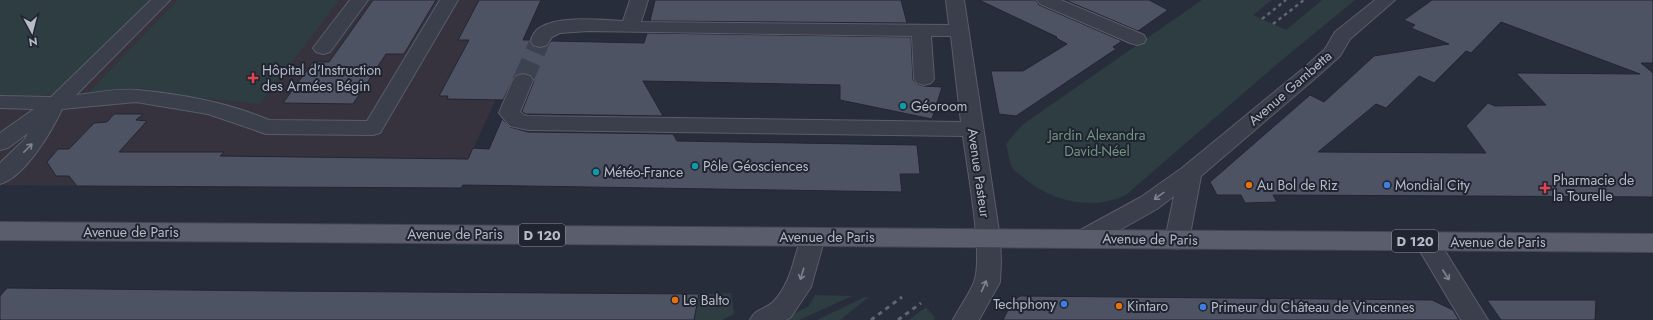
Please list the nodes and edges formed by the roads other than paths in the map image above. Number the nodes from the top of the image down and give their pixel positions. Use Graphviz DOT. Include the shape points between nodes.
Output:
graph roads {
  1 [pos="161,0"];
  2 [pos="359,0"];
  3 [pos="449,0"];
  4 [pos="640,0"];
  5 [pos="955,0"];
  6 [pos="1046,0"];
  7 [pos="1386,0"];
  8 [pos="630,27"];
  9 [pos="921,31"];
  10 [pos="959,31"];
  11 [pos="1137,39"];
  12 [pos="540,41"];
  13 [pos="324,48"];
  14 [pos="523,80"];
  15 [pos="924,80"];
  16 [pos="0,102"];
  17 [pos="56,103"];
  18 [pos="973,129"];
  19 [pos="0,143"];
  20 [pos="1190,173"];
  21 [pos="0,176"];
  22 [pos="0,231"];
  23 [pos="987,233"];
  24 [pos="813,237"];
  25 [pos="1084,239"];
  26 [pos="1177,240"];
  27 [pos="1426,241"];
  28 [pos="1653,243"];
  29 [pos="763,320"];
  30 [pos="966,320"];
  31 [pos="1475,320"];
  1 -- 17 [label="street"];
  2 -- 13 [label="street"];
  3 -- 17 [label="street" via="373,128 266,127 210,108 136,96"];
  4 -- 8 [label="street"];
  5 -- 10 [label="street, Avenue Pasteur"];
  6 -- 11 [label="street"];
  7 -- 20 [label="street, Avenue Gambetta" via="1342,36 1333,52 1312,71"];
  8 -- 9 [label="street"];
  8 -- 12 [label="street" via="563,27 548,31"];
  9 -- 10 [label="street"];
  9 -- 15 [label="street"];
  10 -- 18 [label="street, Avenue Pasteur"];
  14 -- 18 [label="street" via="509,113 517,121 528,123"];
  16 -- 17 [label="street"];
  17 -- 19 [label="street"];
  21 -- 17 [label="street, one-way" via="33,143"];
  18 -- 23 [label="street, Avenue Pasteur"];
  20 -- 25 [label="street, Avenue Gambetta, one-way" via="1149,202"];
  20 -- 26 [label="street"];
  22 -- 24 [label="main road, Avenue de Paris / D 120"];
  23 -- 24 [label="main road, Avenue de Paris / D 120"];
  23 -- 25 [label="main road, Avenue de Paris / D 120"];
  30 -- 23 [label="street, Avenue Pasteur, one-way" via="987,282"];
  24 -- 29 [label="street, one-way" via="798,287 782,310"];
  25 -- 26 [label="main road, Avenue de Paris / D 120"];
  26 -- 27 [label="main road, Avenue de Paris / D 120"];
  27 -- 28 [label="main road, Avenue de Paris / D 120"];
  27 -- 31 [label="street, one-way"];
}
